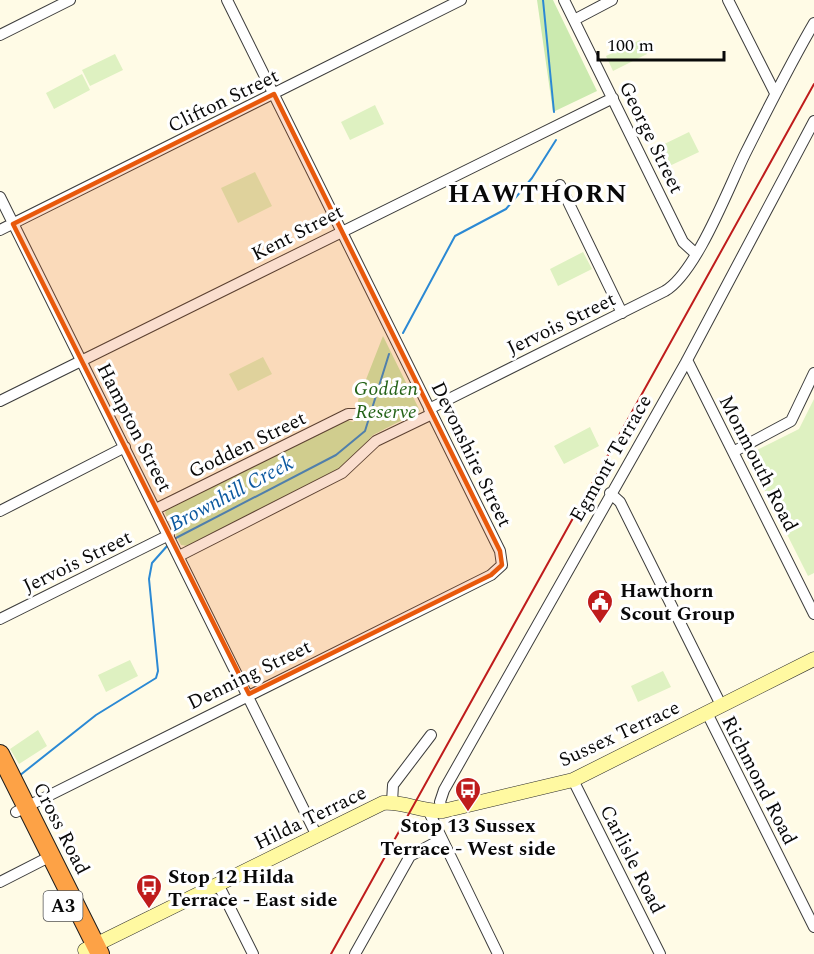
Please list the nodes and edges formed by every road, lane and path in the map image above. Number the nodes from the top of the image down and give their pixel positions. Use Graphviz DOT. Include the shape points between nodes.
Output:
graph roads {
  1 [pos="70,0"];
  2 [pos="227,0"];
  3 [pos="461,0"];
  4 [pos="564,0"];
  5 [pos="612,0"];
  6 [pos="728,0"];
  7 [pos="574,20"];
  8 [pos="814,23"];
  9 [pos="0,35"];
  10 [pos="776,93"];
  11 [pos="274,94"];
  12 [pos="613,98"];
  13 [pos="814,121"];
  14 [pos="560,185"];
  15 [pos="0,197"];
  16 [pos="13,224"];
  17 [pos="0,230"];
  18 [pos="342,230"];
  19 [pos="696,254"];
  20 [pos="622,313"];
  21 [pos="687,360"];
  22 [pos="81,361"];
  23 [pos="814,373"];
  24 [pos="0,401"];
  25 [pos="431,412"];
  26 [pos="355,414"];
  27 [pos="125,447"];
  28 [pos="733,452"];
  29 [pos="610,493"];
  30 [pos="156,509"];
  31 [pos="0,511"];
  32 [pos="171,539"];
  33 [pos="180,556"];
  34 [pos="499,570"];
  35 [pos="814,614"];
  36 [pos="0,619"];
  37 [pos="814,659"];
  38 [pos="249,694"];
  39 [pos="722,705"];
  40 [pos="707,713"];
  41 [pos="431,735"];
  42 [pos="0,754"];
  43 [pos="573,780"];
  44 [pos="6,782"];
  45 [pos="392,802"];
  46 [pos="21,809"];
  47 [pos="436,811"];
  48 [pos="317,836"];
  49 [pos="442,839"];
  50 [pos="46,859"];
  51 [pos="0,882"];
  52 [pos="218,884"];
  53 [pos="814,927"];
  54 [pos="92,951"];
  55 [pos="253,954"];
  56 [pos="354,954"];
  57 [pos="498,954"];
  58 [pos="660,954"];
  1 -- 9 [label="street"];
  2 -- 11 [label="street, Devonshire Street"];
  3 -- 11 [label="street, Clifton Street"];
  4 -- 7 [label="street, George Street"];
  5 -- 7 [label="street"];
  6 -- 10 [label="street"];
  7 -- 12 [label="street, George Street"];
  8 -- 10 [label="street, Jervois Street"];
  10 -- 19 [label="street, Jervois Street"];
  11 -- 16 [label="street, Clifton Street"];
  11 -- 18 [label="street, Devonshire Street"];
  12 -- 18 [label="street, Kent Street"];
  12 -- 19 [label="street, George Street" via="683,242"];
  13 -- 21 [label="street, Egmont Terrace"];
  14 -- 20 [label="street"];
  15 -- 16 [label="street, Hampton Street"];
  16 -- 17 [label="street, Clifton Street"];
  16 -- 22 [label="street, Hampton Street"];
  18 -- 22 [label="street, Kent Street"];
  18 -- 25 [label="street, Devonshire Street"];
  19 -- 20 [label="street, Jervois Street" via="672,287"];
  20 -- 25 [label="street, Jervois Street"];
  21 -- 28 [label="street, Monmouth Road"];
  21 -- 29 [label="street, Egmont Terrace"];
  22 -- 24 [label="street, Kent Street"];
  22 -- 27 [label="street, Hampton Street"];
  23 -- 28 [label="street" via="791,421"];
  25 -- 33 [label="street, Jervois Street" via="376,441 342,473"];
  25 -- 34 [label="street, Devonshire Street" via="500,551"];
  26 -- 30 [label="street, Godden Street" via="348,414"];
  27 -- 30 [label="street, Hampton Street"];
  27 -- 31 [label="street"];
  28 -- 35 [label="street, Monmouth Road"];
  29 -- 39 [label="street, Richmond Road" via="620,502"];
  29 -- 47 [label="street, Egmont Terrace" via="444,790"];
  30 -- 32 [label="street, Hampton Street"];
  32 -- 33 [label="street, Hampton Street"];
  32 -- 36 [label="street, Jervois Street"];
  33 -- 38 [label="street, Hampton Street"];
  34 -- 38 [label="street, Denning Street"];
  37 -- 39 [label="street, Sussex Terrace"];
  38 -- 46 [label="street, Denning Street"];
  38 -- 48 [label="street, Hampton Street"];
  39 -- 40 [label="street, Sussex Terrace"];
  40 -- 43 [label="street, Sussex Terrace"];
  40 -- 53 [label="street, Richmond Road"];
  41 -- 45 [label="street, Hilda Terrace" via="393,786"];
  42 -- 44 [label="highway, Cross Road / A3"];
  43 -- 47 [label="street, Sussex Terrace"];
  43 -- 58 [label="street, Carlisle Road"];
  44 -- 46 [label="highway, Cross Road / A3"];
  45 -- 47 [label="street, Hilda Terrace"];
  45 -- 48 [label="street, Hilda Terrace"];
  46 -- 50 [label="highway, Cross Road / A3"];
  47 -- 49 [label="street"];
  48 -- 52 [label="street, Hilda Terrace"];
  49 -- 56 [label="street" via="410,856"];
  49 -- 57 [label="street"];
  50 -- 51 [label="street"];
  50 -- 54 [label="highway, Cross Road / A3"];
  52 -- 54 [label="street, Hilda Terrace"];
  52 -- 55 [label="street"];
}
